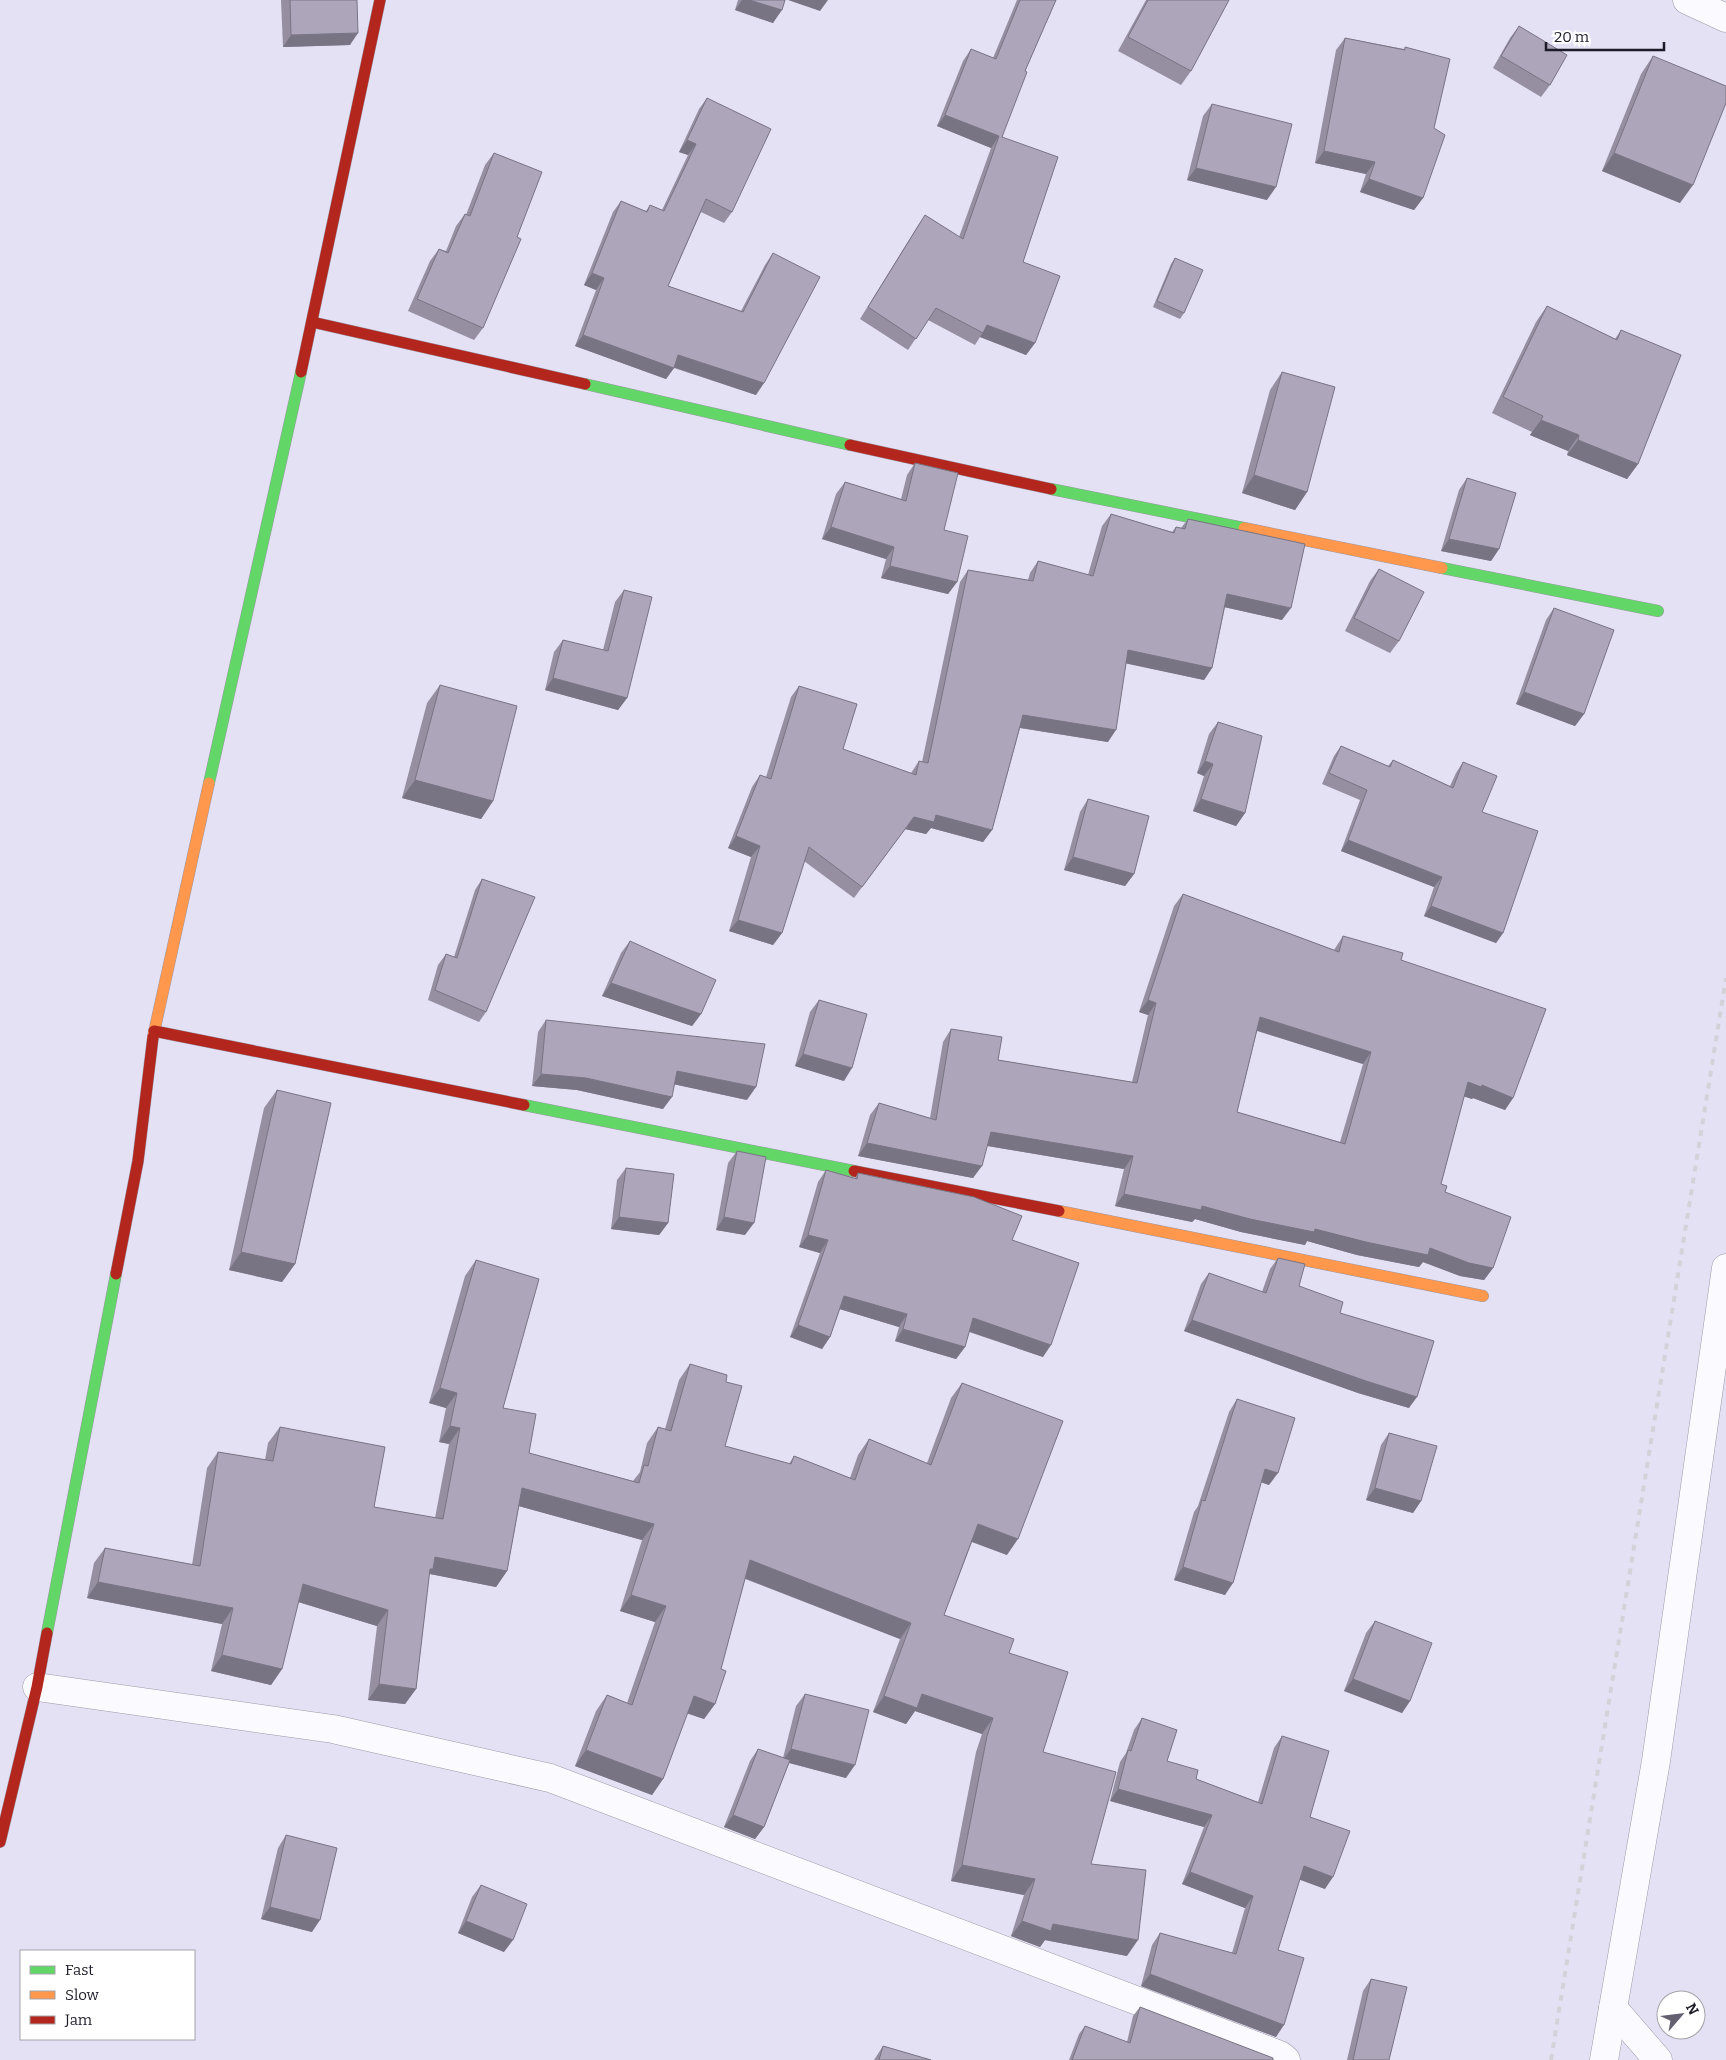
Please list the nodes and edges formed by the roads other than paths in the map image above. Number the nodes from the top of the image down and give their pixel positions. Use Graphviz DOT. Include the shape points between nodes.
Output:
graph roads {
  1 [pos="380,0"];
  2 [pos="1687,0"];
  3 [pos="1726,18"];
  4 [pos="312,322"];
  5 [pos="1658,611"];
  6 [pos="154,1030"];
  7 [pos="1726,1268"];
  8 [pos="1483,1296"];
  9 [pos="1724,1297"];
  10 [pos="37,1687"];
  11 [pos="0,1842"];
  12 [pos="1613,2008"];
  13 [pos="1286,2060"];
  14 [pos="1604,2060"];
  15 [pos="1658,2060"];
  1 -- 4 [label="street"];
  2 -- 3 [label="street"];
  4 -- 5 [label="street" via="964,471"];
  4 -- 6 [label="street"];
  6 -- 8 [label="street"];
  6 -- 10 [label="street" via="138,1161"];
  7 -- 9 [label="street"];
  9 -- 12 [label="street" via="1656,1761"];
  10 -- 11 [label="street"];
  10 -- 13 [label="street" via="334,1729 550,1778 1280,2055"];
  12 -- 14 [label="street"];
  12 -- 15 [label="street"];
}
